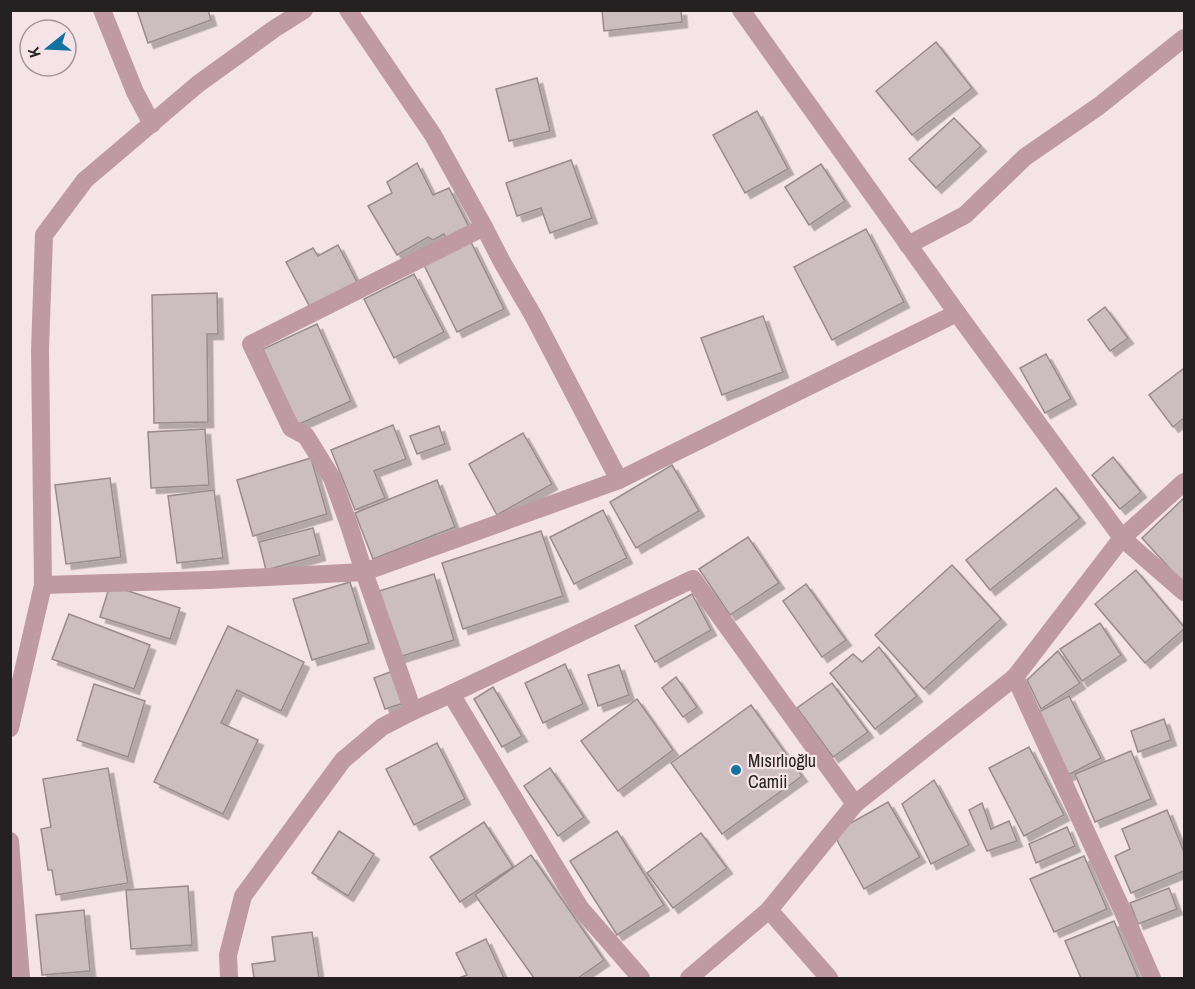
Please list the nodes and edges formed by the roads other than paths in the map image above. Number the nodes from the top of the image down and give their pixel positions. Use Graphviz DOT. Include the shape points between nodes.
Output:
graph roads {
  1 [pos="102,10"];
  2 [pos="304,10"];
  3 [pos="348,10"];
  4 [pos="741,10"];
  5 [pos="1185,38"];
  6 [pos="152,124"];
  7 [pos="484,227"];
  8 [pos="908,245"];
  9 [pos="957,313"];
  10 [pos="619,480"];
  11 [pos="1185,482"];
  12 [pos="1122,538"];
  13 [pos="364,572"];
  14 [pos="43,585"];
  15 [pos="1185,592"];
  16 [pos="1015,677"];
  17 [pos="450,694"];
  18 [pos="15,696"];
  19 [pos="413,711"];
  20 [pos="10,728"];
  21 [pos="855,804"];
  22 [pos="10,841"];
  23 [pos="769,910"];
  24 [pos="21,978"];
  25 [pos="229,978"];
  26 [pos="641,978"];
  27 [pos="689,978"];
  28 [pos="829,978"];
  29 [pos="1152,978"];
  1 -- 6 [label="street"];
  2 -- 6 [label="street" via="198,84"];
  3 -- 7 [label="street" via="433,135"];
  4 -- 8 [label="street"];
  5 -- 8 [label="street" via="1099,106 1024,157 965,215"];
  6 -- 14 [label="street" via="85,180 44,235 40,350"];
  7 -- 10 [label="street"];
  7 -- 13 [label="street" via="251,344 291,428 306,435 332,478"];
  8 -- 9 [label="street"];
  9 -- 10 [label="street"];
  9 -- 12 [label="street"];
  10 -- 13 [label="street"];
  11 -- 12 [label="street"];
  12 -- 15 [label="street"];
  12 -- 16 [label="street"];
  13 -- 14 [label="street"];
  13 -- 19 [label="street"];
  14 -- 18 [label="street"];
  16 -- 21 [label="street"];
  16 -- 29 [label="street"];
  17 -- 19 [label="street"];
  17 -- 21 [label="street" via="693,579"];
  17 -- 26 [label="street" via="580,908"];
  18 -- 20 [label="street"];
  19 -- 25 [label="street" via="382,727 343,760 243,896 228,955"];
  21 -- 23 [label="street"];
  22 -- 24 [label="street"];
  23 -- 27 [label="street"];
  23 -- 28 [label="street"];
}
